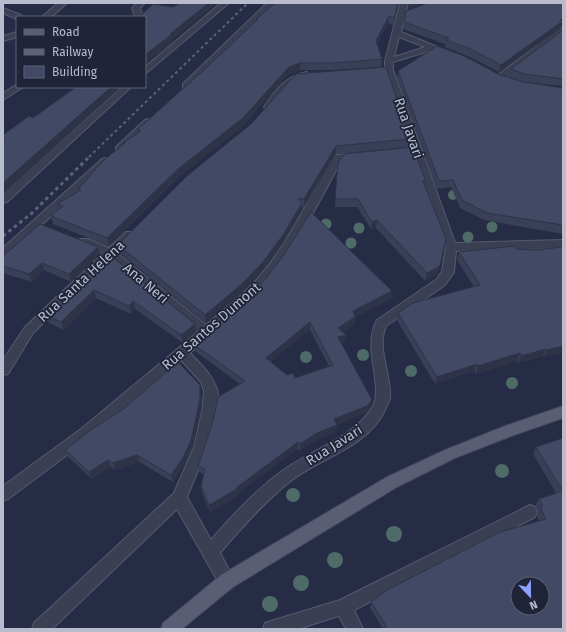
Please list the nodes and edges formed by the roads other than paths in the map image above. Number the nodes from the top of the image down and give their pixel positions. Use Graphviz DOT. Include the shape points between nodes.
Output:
graph roads {
  1 [pos="63,3"];
  2 [pos="141,3"];
  3 [pos="225,3"];
  4 [pos="271,3"];
  5 [pos="404,3"];
  6 [pos="3,10"];
  7 [pos="16,16"];
  8 [pos="47,16"];
  9 [pos="139,16"];
  10 [pos="563,30"];
  11 [pos="397,33"];
  12 [pos="16,34"];
  13 [pos="3,39"];
  14 [pos="432,47"];
  15 [pos="454,55"];
  16 [pos="146,60"];
  17 [pos="155,62"];
  18 [pos="387,67"];
  19 [pos="146,70"];
  20 [pos="313,75"];
  21 [pos="511,82"];
  22 [pos="17,88"];
  23 [pos="126,88"];
  24 [pos="178,95"];
  25 [pos="3,97"];
  26 [pos="262,113"];
  27 [pos="155,116"];
  28 [pos="416,150"];
  29 [pos="404,151"];
  30 [pos="373,154"];
  31 [pos="3,200"];
  32 [pos="37,223"];
  33 [pos="138,228"];
  34 [pos="52,229"];
  35 [pos="74,238"];
  36 [pos="563,244"];
  37 [pos="451,247"];
  38 [pos="110,253"];
  39 [pos="3,254"];
  40 [pos="206,332"];
  41 [pos="181,352"];
  42 [pos="3,370"];
  43 [pos="563,412"];
  44 [pos="3,494"];
  45 [pos="179,498"];
  46 [pos="530,512"];
  47 [pos="210,553"];
  48 [pos="227,582"];
  49 [pos="343,607"];
  50 [pos="40,629"];
  51 [pos="169,629"];
  52 [pos="271,629"];
  53 [pos="355,629"];
  1 -- 8 [label="street"];
  2 -- 9 [label="street" via="136,8"];
  3 -- 17 [label="street"];
  4 -- 24 [label="street"];
  5 -- 11 [label="street" via="405,13"];
  6 -- 7 [label="street"];
  10 -- 21 [label="street" via="497,76"];
  11 -- 14 [label="street"];
  11 -- 18 [label="street"];
  12 -- 13 [label="street"];
  14 -- 15 [label="street"];
  14 -- 18 [label="street"];
  16 -- 17 [label="street"];
  17 -- 19 [label="street"];
  18 -- 28 [label="street, Rua Javari"];
  20 -- 26 [label="street" via="296,76 289,81"];
  22 -- 25 [label="street"];
  23 -- 31 [label="street"];
  27 -- 32 [label="street"];
  28 -- 29 [label="street"];
  28 -- 37 [label="street, Rua Javari"];
  30 -- 40 [label="street, Rua Santos Dumont" via="339,157 295,235 268,274 246,298"];
  32 -- 34 [label="street"];
  32 -- 39 [label="street"];
  33 -- 38 [label="street, Rua Santa Helena"];
  35 -- 38 [label="street, Ana Neri"];
  36 -- 37 [label="street"];
  37 -- 47 [label="street, Rua Javari" via="448,272 440,282 389,316 377,332 383,398 381,407 374,417 351,437 296,469 261,497"];
  38 -- 40 [label="street, Ana Neri"];
  38 -- 42 [label="street, Rua Santa Helena" via="29,330"];
  40 -- 41 [label="street, Rua Santos Dumont"];
  41 -- 44 [label="street, Rua Santos Dumont" via="86,433"];
  41 -- 45 [label="street" via="206,379 211,391 201,447"];
  43 -- 48 [label="main road" via="450,454 392,482"];
  45 -- 47 [label="street"];
  45 -- 50 [label="street"];
  46 -- 49 [label="street"];
  47 -- 48 [label="street"];
  48 -- 51 [label="main road"];
  49 -- 52 [label="street"];
  49 -- 53 [label="street"];
}
